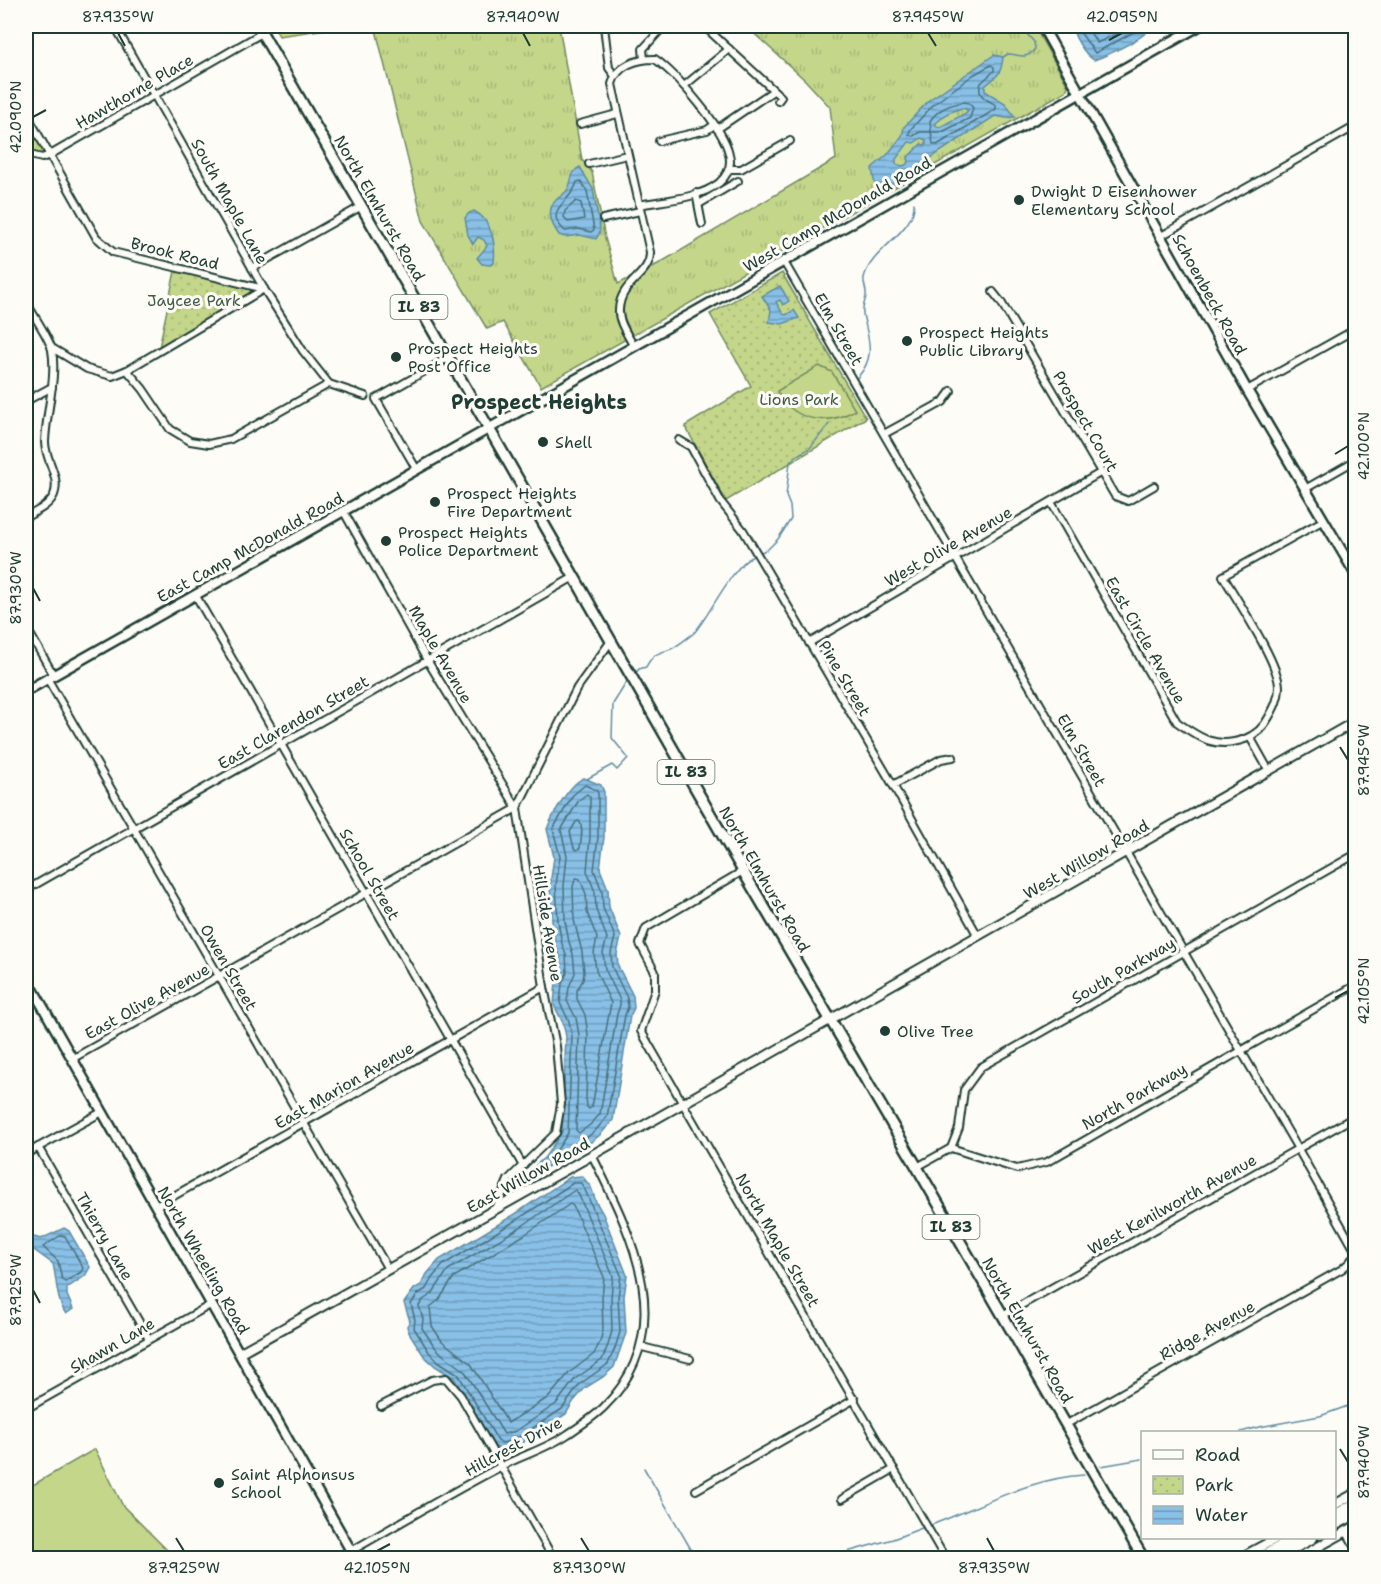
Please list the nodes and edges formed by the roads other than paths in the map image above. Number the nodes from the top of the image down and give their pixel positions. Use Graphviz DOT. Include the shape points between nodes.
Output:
graph roads {
  1 [pos="114,26"];
  2 [pos="604,26"];
  3 [pos="664,26"];
  4 [pos="704,26"];
  5 [pos="1042,26"];
  6 [pos="1199,26"];
  7 [pos="260,29"];
  8 [pos="729,49"];
  9 [pos="644,59"];
  10 [pos="615,75"];
  11 [pos="684,86"];
  12 [pos="773,91"];
  13 [pos="1080,93"];
  14 [pos="154,95"];
  15 [pos="778,101"];
  16 [pos="26,113"];
  17 [pos="617,114"];
  18 [pos="580,124"];
  19 [pos="1356,126"];
  20 [pos="716,127"];
  21 [pos="659,141"];
  22 [pos="789,141"];
  23 [pos="26,153"];
  24 [pos="50,155"];
  25 [pos="627,155"];
  26 [pos="589,164"];
  27 [pos="730,169"];
  28 [pos="738,181"];
  29 [pos="696,193"];
  30 [pos="699,204"];
  31 [pos="362,206"];
  32 [pos="639,208"];
  33 [pos="603,219"];
  34 [pos="702,224"];
  35 [pos="1161,236"];
  36 [pos="784,262"];
  37 [pos="252,268"];
  38 [pos="264,289"];
  39 [pos="993,292"];
  40 [pos="26,302"];
  41 [pos="1356,329"];
  42 [pos="633,345"];
  43 [pos="52,348"];
  44 [pos="448,358"];
  45 [pos="128,370"];
  46 [pos="329,384"];
  47 [pos="52,387"];
  48 [pos="1247,390"];
  49 [pos="951,391"];
  50 [pos="365,396"];
  51 [pos="26,401"];
  52 [pos="490,429"];
  53 [pos="884,434"];
  54 [pos="680,440"];
  55 [pos="1356,460"];
  56 [pos="417,470"];
  57 [pos="1100,472"];
  58 [pos="1154,486"];
  59 [pos="1305,489"];
  60 [pos="1051,502"];
  61 [pos="344,512"];
  62 [pos="26,517"];
  63 [pos="1324,520"];
  64 [pos="955,556"];
  65 [pos="1356,575"];
  66 [pos="574,577"];
  67 [pos="196,596"];
  68 [pos="26,627"];
  69 [pos="611,641"];
  70 [pos="809,643"];
  71 [pos="428,660"];
  72 [pos="50,676"];
  73 [pos="26,691"];
  74 [pos="1356,721"];
  75 [pos="1250,737"];
  76 [pos="280,744"];
  77 [pos="953,757"];
  78 [pos="1268,769"];
  79 [pos="892,785"];
  80 [pos="517,808"];
  81 [pos="134,828"];
  82 [pos="1125,852"];
  83 [pos="1356,854"];
  84 [pos="743,871"];
  85 [pos="26,890"];
  86 [pos="366,893"];
  87 [pos="978,936"];
  88 [pos="1182,952"];
  89 [pos="219,976"];
  90 [pos="26,977"];
  91 [pos="1356,985"];
  92 [pos="544,987"];
  93 [pos="829,1019"];
  94 [pos="450,1040"];
  95 [pos="1240,1050"];
  96 [pos="72,1059"];
  97 [pos="683,1102"];
  98 [pos="102,1112"];
  99 [pos="1356,1116"];
  100 [pos="304,1124"];
  101 [pos="38,1148"];
  102 [pos="951,1148"];
  103 [pos="1298,1149"];
  104 [pos="26,1155"];
  105 [pos="592,1155"];
  106 [pos="523,1166"];
  107 [pos="917,1167"];
  108 [pos="156,1206"];
  109 [pos="495,1209"];
  110 [pos="1356,1252"];
  111 [pos="388,1269"];
  112 [pos="212,1305"];
  113 [pos="1002,1316"];
  114 [pos="149,1339"];
  115 [pos="642,1347"];
  116 [pos="240,1353"];
  117 [pos="690,1359"];
  118 [pos="855,1399"];
  119 [pos="381,1406"];
  120 [pos="26,1409"];
  121 [pos="1065,1425"];
  122 [pos="501,1467"];
  123 [pos="894,1468"];
  124 [pos="696,1490"];
  125 [pos="1356,1493"];
  126 [pos="842,1499"];
  127 [pos="1336,1504"];
  128 [pos="1356,1504"];
  129 [pos="1356,1513"];
  130 [pos="1336,1515"];
  131 [pos="1336,1524"];
  132 [pos="1356,1526"];
  133 [pos="1346,1532"];
  134 [pos="1336,1537"];
  135 [pos="1275,1539"];
  136 [pos="1294,1539"];
  137 [pos="1310,1539"];
  138 [pos="1333,1539"];
  139 [pos="1356,1548"];
  140 [pos="351,1556"];
  141 [pos="260,1558"];
  142 [pos="283,1558"];
  143 [pos="333,1558"];
  144 [pos="553,1558"];
  145 [pos="945,1558"];
  146 [pos="1143,1558"];
  147 [pos="1240,1558"];
  148 [pos="1260,1558"];
  149 [pos="1275,1558"];
  150 [pos="1298,1558"];
  1 -- 14 [label="street, South Maple Lane"];
  2 -- 10 [label="street" via="609,68"];
  3 -- 9 [label="street" via="643,49"];
  4 -- 8 [label="street"];
  5 -- 13 [label="main road, Schoenbeck Road"];
  6 -- 13 [label="main road, West Camp McDonald Road"];
  7 -- 14 [label="street, Hawthorne Place"];
  7 -- 31 [label="main road, North Elmhurst Road / IL 83"];
  8 -- 11 [label="street"];
  8 -- 12 [label="street"];
  9 -- 10 [label="street" via="628,64"];
  9 -- 11 [label="street" via="655,59"];
  10 -- 17 [label="street" via="612,84"];
  11 -- 20 [label="street"];
  12 -- 15 [label="street" via="781,97"];
  12 -- 20 [label="street"];
  13 -- 35 [label="main road, Schoenbeck Road"];
  13 -- 36 [label="main road, West Camp McDonald Road"];
  14 -- 24 [label="street, Hawthorne Place"];
  14 -- 37 [label="street, South Maple Lane"];
  16 -- 24 [label="street, Brook Road"];
  17 -- 18 [label="street"];
  17 -- 25 [label="street"];
  19 -- 35 [label="street"];
  20 -- 21 [label="street"];
  20 -- 27 [label="street" via="729,153"];
  22 -- 27 [label="street" via="741,169"];
  23 -- 24 [label="street" via="42,158"];
  24 -- 38 [label="street, Brook Road" via="96,237 113,252"];
  25 -- 26 [label="street"];
  25 -- 32 [label="street"];
  27 -- 29 [label="street" via="719,183"];
  28 -- 30 [label="street"];
  29 -- 30 [label="street"];
  29 -- 32 [label="street"];
  30 -- 34 [label="street"];
  31 -- 37 [label="street"];
  31 -- 44 [label="main road, North Elmhurst Road / IL 83"];
  32 -- 33 [label="street"];
  32 -- 42 [label="street" via="650,259 622,295 619,310"];
  35 -- 48 [label="main road, Schoenbeck Road"];
  36 -- 42 [label="main road, West Camp McDonald Road"];
  36 -- 53 [label="street, Elm Street"];
  37 -- 38 [label="street, South Maple Lane"];
  38 -- 45 [label="street"];
  38 -- 46 [label="street, South Maple Lane"];
  39 -- 57 [label="street, Prospect Court"];
  40 -- 43 [label="street"];
  41 -- 48 [label="street"];
  42 -- 52 [label="main road, West Camp McDonald Road"];
  43 -- 45 [label="street" via="87,369 112,376"];
  43 -- 47 [label="street"];
  44 -- 52 [label="main road, North Elmhurst Road / IL 83"];
  44 -- 56 [label="street" via="376,399"];
  45 -- 46 [label="street" via="170,429 190,441 209,444 231,439"];
  46 -- 50 [label="street"];
  47 -- 51 [label="street"];
  47 -- 62 [label="street" via="45,444 57,482 53,496"];
  48 -- 59 [label="main road, Schoenbeck Road"];
  49 -- 53 [label="street" via="943,402"];
  52 -- 56 [label="main road, East Camp McDonald Road"];
  52 -- 66 [label="main road, North Elmhurst Road / IL 83"];
  53 -- 64 [label="street, Elm Street"];
  54 -- 70 [label="street, Pine Street" via="691,447"];
  55 -- 59 [label="street"];
  56 -- 61 [label="main road, East Camp McDonald Road"];
  57 -- 58 [label="street, Prospect Court" via="1115,496 1128,501"];
  57 -- 60 [label="street, West Olive Avenue"];
  59 -- 63 [label="main road, Schoenbeck Road"];
  60 -- 64 [label="street, West Olive Avenue"];
  60 -- 75 [label="street, East Circle Avenue" via="1178,722 1212,742 1231,744"];
  61 -- 67 [label="main road, East Camp McDonald Road"];
  61 -- 71 [label="street, Maple Avenue"];
  63 -- 65 [label="main road, Schoenbeck Road"];
  63 -- 75 [label="street" via="1223,576 1274,664 1280,686 1277,703 1264,725"];
  64 -- 70 [label="street, West Olive Avenue"];
  64 -- 82 [label="street, Elm Street"];
  66 -- 69 [label="main road, North Elmhurst Road / IL 83"];
  66 -- 71 [label="street, East Clarendon Street"];
  67 -- 72 [label="main road, East Camp McDonald Road"];
  67 -- 76 [label="street, School Street"];
  68 -- 72 [label="street, Owen Street"];
  69 -- 80 [label="street" via="577,688"];
  69 -- 84 [label="main road, North Elmhurst Road / IL 83"];
  70 -- 79 [label="street, Pine Street"];
  71 -- 76 [label="street, East Clarendon Street"];
  71 -- 80 [label="street, Maple Avenue"];
  72 -- 73 [label="main road, East Camp McDonald Road"];
  72 -- 81 [label="street, Owen Street"];
  74 -- 78 [label="street, West Willow Road"];
  75 -- 78 [label="street"];
  76 -- 81 [label="street, East Clarendon Street"];
  76 -- 86 [label="street, School Street"];
  77 -- 79 [label="street" via="941,759"];
  78 -- 82 [label="street, West Willow Road"];
  79 -- 87 [label="street, Pine Street"];
  80 -- 86 [label="street, East Olive Avenue"];
  80 -- 92 [label="street, Hillside Avenue"];
  81 -- 85 [label="street, East Clarendon Street"];
  81 -- 89 [label="street, Owen Street"];
  82 -- 87 [label="street, West Willow Road"];
  82 -- 88 [label="street, Elm Street"];
  83 -- 88 [label="street, South Parkway"];
  84 -- 93 [label="main road, North Elmhurst Road / IL 83"];
  84 -- 97 [label="street, North Maple Street" via="646,928 640,944 655,972 655,990 640,1031"];
  86 -- 89 [label="street, East Olive Avenue"];
  86 -- 94 [label="street, School Street"];
  87 -- 93 [label="street, West Willow Road"];
  88 -- 95 [label="street, Elm Street"];
  88 -- 102 [label="street, South Parkway" via="981,1067 964,1090 959,1128"];
  89 -- 96 [label="street, East Olive Avenue"];
  89 -- 100 [label="street, Owen Street"];
  90 -- 96 [label="main road, North Wheeling Road"];
  91 -- 95 [label="street, North Parkway"];
  92 -- 94 [label="street, East Marion Avenue"];
  92 -- 106 [label="street, Hillside Avenue" via="556,1046 561,1104 556,1133"];
  93 -- 97 [label="street, East Willow Road"];
  93 -- 107 [label="main road, North Elmhurst Road / IL 83"];
  94 -- 100 [label="street, East Marion Avenue"];
  94 -- 106 [label="street, School Street"];
  95 -- 102 [label="street, North Parkway" via="1047,1162 1017,1169"];
  95 -- 103 [label="street, Elm Street"];
  96 -- 98 [label="main road, North Wheeling Road"];
  97 -- 105 [label="street, East Willow Road"];
  97 -- 118 [label="street, North Maple Street"];
  98 -- 101 [label="street"];
  98 -- 108 [label="main road, North Wheeling Road"];
  99 -- 103 [label="street, West Kenilworth Avenue"];
  100 -- 108 [label="street, East Marion Avenue"];
  100 -- 111 [label="street, Owen Street"];
  101 -- 104 [label="street"];
  101 -- 114 [label="street, Thierry Lane"];
  102 -- 107 [label="street"];
  103 -- 110 [label="street, Elm Street"];
  103 -- 113 [label="street, West Kenilworth Avenue"];
  105 -- 109 [label="street, East Willow Road"];
  105 -- 115 [label="street, Hillcrest Drive" via="619,1209 638,1262 646,1304"];
  106 -- 109 [label="street, Hillside Avenue" via="508,1180"];
  107 -- 113 [label="main road, North Elmhurst Road / IL 83"];
  108 -- 112 [label="main road, North Wheeling Road"];
  109 -- 111 [label="street, East Willow Road"];
  110 -- 121 [label="street, Ridge Avenue" via="1342,1269"];
  111 -- 116 [label="street, East Willow Road"];
  112 -- 114 [label="street, Shawn Lane"];
  112 -- 116 [label="main road, North Wheeling Road"];
  113 -- 121 [label="main road, North Elmhurst Road / IL 83"];
  114 -- 120 [label="street, Shawn Lane"];
  115 -- 117 [label="street"];
  115 -- 122 [label="street, Hillcrest Drive" via="604,1407 566,1436"];
  116 -- 140 [label="main road, North Wheeling Road"];
  118 -- 123 [label="street, North Maple Street"];
  118 -- 124 [label="street"];
  119 -- 122 [label="street" via="432,1380 446,1378"];
  121 -- 146 [label="main road, North Elmhurst Road / IL 83"];
  122 -- 140 [label="street, Hillcrest Drive"];
  122 -- 144 [label="street"];
  123 -- 126 [label="street"];
  123 -- 145 [label="street, North Maple Street"];
  125 -- 127 [label="street"];
  128 -- 130 [label="highway"];
  129 -- 131 [label="highway"];
  132 -- 133 [label="street"];
  133 -- 134 [label="street"];
  133 -- 139 [label="street"];
  135 -- 147 [label="street"];
  136 -- 148 [label="highway"];
  137 -- 149 [label="highway"];
  138 -- 150 [label="street"];
  140 -- 143 [label="street, Hillcrest Drive"];
  141 -- 142 [label="street"];
}
